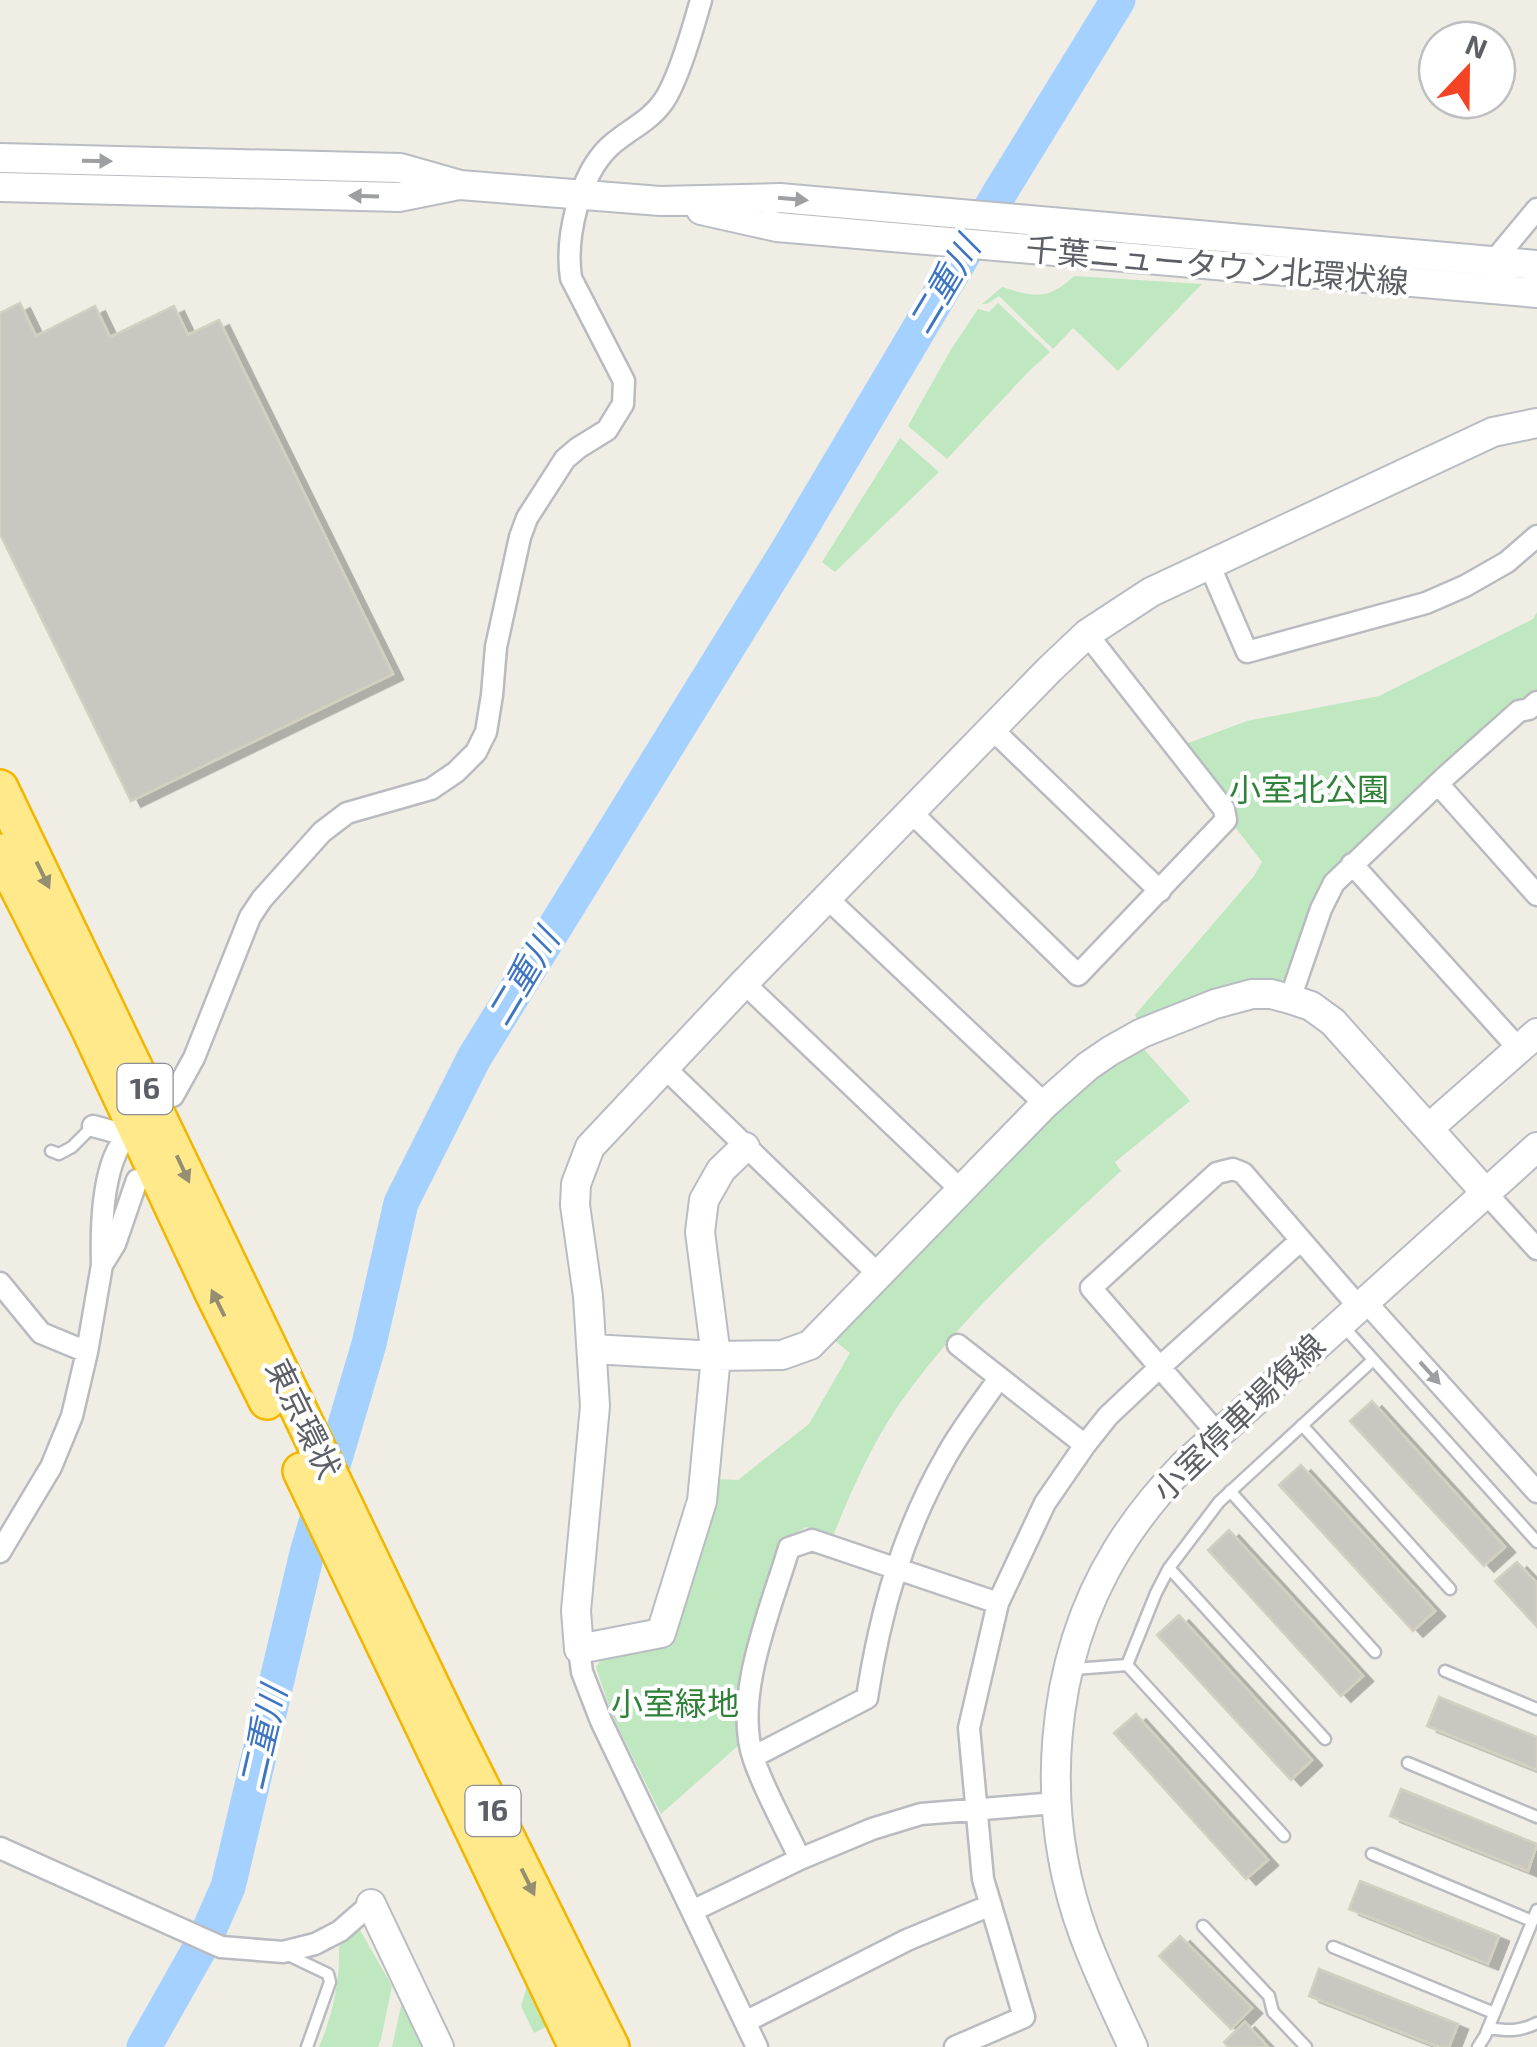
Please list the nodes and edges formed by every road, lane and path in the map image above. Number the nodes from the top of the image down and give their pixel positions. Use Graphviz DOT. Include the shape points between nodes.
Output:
graph roads {
  1 [pos="701,0"];
  2 [pos="0,158"];
  3 [pos="460,185"];
  4 [pos="0,187"];
  5 [pos="583,194"];
  6 [pos="660,200"];
  7 [pos="1537,209"];
  8 [pos="1494,262"];
  9 [pos="1537,265"];
  10 [pos="1537,293"];
  11 [pos="1537,422"];
  12 [pos="1537,536"];
  13 [pos="1209,564"];
  14 [pos="1087,634"];
  15 [pos="1534,710"];
  16 [pos="992,729"];
  17 [pos="1439,785"];
  18 [pos="0,788"];
  19 [pos="911,812"];
  20 [pos="0,852"];
  21 [pos="1352,864"];
  22 [pos="1160,891"];
  23 [pos="1537,895"];
  24 [pos="827,898"];
  25 [pos="744,983"];
  26 [pos="1290,999"];
  27 [pos="1528,1041"];
  28 [pos="664,1068"];
  29 [pos="173,1096"];
  30 [pos="1045,1104"];
  31 [pos="93,1126"];
  32 [pos="1430,1128"];
  33 [pos="132,1132"];
  34 [pos="745,1147"];
  35 [pos="1537,1147"];
  36 [pos="51,1150"];
  37 [pos="137,1180"];
  38 [pos="962,1191"];
  39 [pos="1486,1192"];
  40 [pos="1301,1240"];
  41 [pos="1537,1248"];
  42 [pos="102,1265"];
  43 [pos="880,1276"];
  44 [pos="0,1283"];
  45 [pos="1354,1310"];
  46 [pos="958,1345"];
  47 [pos="592,1349"];
  48 [pos="87,1352"];
  49 [pos="716,1356"];
  50 [pos="1373,1360"];
  51 [pos="1160,1367"];
  52 [pos="999,1378"];
  53 [pos="283,1407"];
  54 [pos="1302,1425"];
  55 [pos="1218,1433"];
  56 [pos="1085,1445"];
  57 [pos="1230,1492"];
  58 [pos="1537,1492"];
  59 [pos="1537,1542"];
  60 [pos="0,1552"];
  61 [pos="896,1568"];
  62 [pos="1169,1568"];
  63 [pos="372,1589"];
  64 [pos="1450,1589"];
  65 [pos="998,1603"];
  66 [pos="579,1648"];
  67 [pos="1375,1652"];
  68 [pos="1128,1666"];
  69 [pos="1068,1670"];
  70 [pos="1445,1671"];
  71 [pos="1537,1709"];
  72 [pos="1325,1740"];
  73 [pos="753,1757"];
  74 [pos="1408,1763"];
  75 [pos="1056,1803"];
  76 [pos="974,1809"];
  77 [pos="1537,1817"];
  78 [pos="1284,1836"];
  79 [pos="0,1848"];
  80 [pos="1372,1854"];
  81 [pos="800,1860"];
  82 [pos="371,1904"];
  83 [pos="990,1906"];
  84 [pos="692,1911"];
  85 [pos="1535,1914"];
  86 [pos="1202,1926"];
  87 [pos="1333,1947"];
  88 [pos="282,1952"];
  89 [pos="1494,2013"];
  90 [pos="745,2022"];
  91 [pos="1537,2023"];
  92 [pos="1488,2028"];
  93 [pos="306,2047"];
  94 [pos="439,2047"];
  95 [pos="576,2047"];
  96 [pos="610,2047"];
  97 [pos="758,2047"];
  98 [pos="955,2047"];
  99 [pos="1133,2047"];
  100 [pos="1306,2047"];
  101 [pos="1478,2047"];
  1 -- 5 [label="street" via="667,97 608,148"];
  2 -- 3 [label="main road, 千葉ニュータウン北環状線, one-way" via="400,168"];
  3 -- 4 [label="main road, 千葉ニュータウン北環状線, one-way" via="399,198"];
  3 -- 5 [label="main road, 千葉ニュータウン北環状線"];
  5 -- 6 [label="main road, 千葉ニュータウン北環状線"];
  5 -- 29 [label="street" via="570,235 571,278 624,381 623,404 607,430 565,459 527,518 496,647 486,732 476,752 431,789 347,813 262,899"];
  6 -- 8 [label="main road, 千葉ニュータウン北環状線, one-way" via="780,198"];
  6 -- 10 [label="main road, 千葉ニュータウン北環状線" via="776,228"];
  7 -- 8 [label="street"];
  8 -- 9 [label="main road, 千葉ニュータウン北環状線"];
  11 -- 13 [label="main road" via="1494,432"];
  12 -- 13 [label="street" via="1507,562 1426,603 1247,652"];
  13 -- 14 [label="main road"];
  14 -- 16 [label="main road"];
  14 -- 22 [label="street" via="1224,810 1226,820"];
  15 -- 17 [label="street" via="1518,711"];
  16 -- 19 [label="main road"];
  16 -- 22 [label="street"];
  17 -- 21 [label="street"];
  17 -- 23 [label="street"];
  18 -- 53 [label="highway, 東京環状 / 16, one-way"];
  19 -- 22 [label="street" via="1078,975"];
  19 -- 24 [label="main road"];
  20 -- 33 [label="highway, 東京環状 / 16" via="88,1026"];
  21 -- 26 [label="street" via="1321,909"];
  21 -- 27 [label="street"];
  24 -- 25 [label="main road"];
  24 -- 30 [label="street"];
  25 -- 28 [label="main road"];
  25 -- 38 [label="street"];
  26 -- 30 [label="main road" via="1239,996 1142,1033 1088,1066"];
  26 -- 32 [label="main road" via="1333,1022"];
  27 -- 32 [label="main road"];
  28 -- 34 [label="street"];
  28 -- 47 [label="main road" via="590,1147 576,1184"];
  30 -- 38 [label="main road"];
  31 -- 33 [label="street"];
  31 -- 36 [label="lane" via="72,1147 59,1154"];
  32 -- 39 [label="main road"];
  33 -- 42 [label="street" via="110,1164"];
  53 -- 33 [label="highway, 東京環状 / 16, one-way" via="214,1295"];
  34 -- 43 [label="street"];
  34 -- 49 [label="main road" via="704,1200 700,1232"];
  35 -- 39 [label="main road, 小室停車場復線"];
  37 -- 42 [label="street"];
  38 -- 43 [label="main road"];
  39 -- 41 [label="street"];
  39 -- 45 [label="main road, 小室停車場復線"];
  40 -- 45 [label="street"];
  40 -- 51 [label="street"];
  40 -- 51 [label="street" via="1242,1173 1217,1173 1091,1288"];
  42 -- 48 [label="street"];
  43 -- 49 [label="main road" via="810,1345 782,1355"];
  44 -- 48 [label="street" via="42,1333"];
  45 -- 50 [label="lane"];
  45 -- 55 [label="main road, 小室停車場復線"];
  45 -- 58 [label="street, one-way"];
  46 -- 52 [label="street"];
  47 -- 49 [label="main road"];
  47 -- 66 [label="main road" via="595,1406 576,1611"];
  48 -- 60 [label="street" via="51,1468"];
  49 -- 66 [label="main road" via="702,1501 661,1633"];
  50 -- 54 [label="lane"];
  50 -- 59 [label="lane"];
  51 -- 55 [label="street"];
  51 -- 56 [label="street"];
  52 -- 56 [label="street"];
  52 -- 61 [label="street" via="948,1453"];
  53 -- 63 [label="highway, 東京環状 / 16"];
  54 -- 57 [label="lane"];
  54 -- 64 [label="lane"];
  55 -- 69 [label="main road, 小室停車場復線" via="1155,1496 1115,1553"];
  56 -- 65 [label="street" via="1046,1503"];
  57 -- 62 [label="lane"];
  57 -- 67 [label="lane"];
  61 -- 65 [label="street"];
  61 -- 73 [label="street" via="867,1698"];
  61 -- 73 [label="street" via="812,1540 789,1548 750,1682"];
  62 -- 68 [label="lane"];
  62 -- 72 [label="lane"];
  63 -- 95 [label="highway, 東京環状 / 16"];
  63 -- 96 [label="highway, 東京環状 / 16, one-way" via="446,1716"];
  65 -- 76 [label="street" via="968,1728"];
  66 -- 84 [label="street" via="602,1722"];
  68 -- 69 [label="lane"];
  68 -- 78 [label="lane"];
  69 -- 75 [label="main road, 小室停車場復線"];
  70 -- 71 [label="lane"];
  73 -- 81 [label="street"];
  74 -- 77 [label="lane"];
  75 -- 76 [label="street"];
  75 -- 99 [label="main road, 小室停車場復線" via="1082,1932"];
  76 -- 81 [label="street" via="922,1814"];
  76 -- 83 [label="street"];
  79 -- 88 [label="street" via="221,1947"];
  80 -- 85 [label="lane"];
  81 -- 84 [label="street"];
  82 -- 88 [label="street" via="340,1931"];
  82 -- 94 [label="main road"];
  83 -- 90 [label="street" via="906,1940"];
  83 -- 98 [label="street" via="1024,2017"];
  84 -- 90 [label="street"];
  85 -- 89 [label="lane"];
  86 -- 100 [label="lane" via="1269,1996 1273,2012"];
  87 -- 89 [label="lane"];
  88 -- 93 [label="lane" via="328,1974"];
  89 -- 92 [label="lane"];
  90 -- 97 [label="street"];
  91 -- 92 [label="lane" via="1511,2032"];
  92 -- 101 [label="lane"];
}
